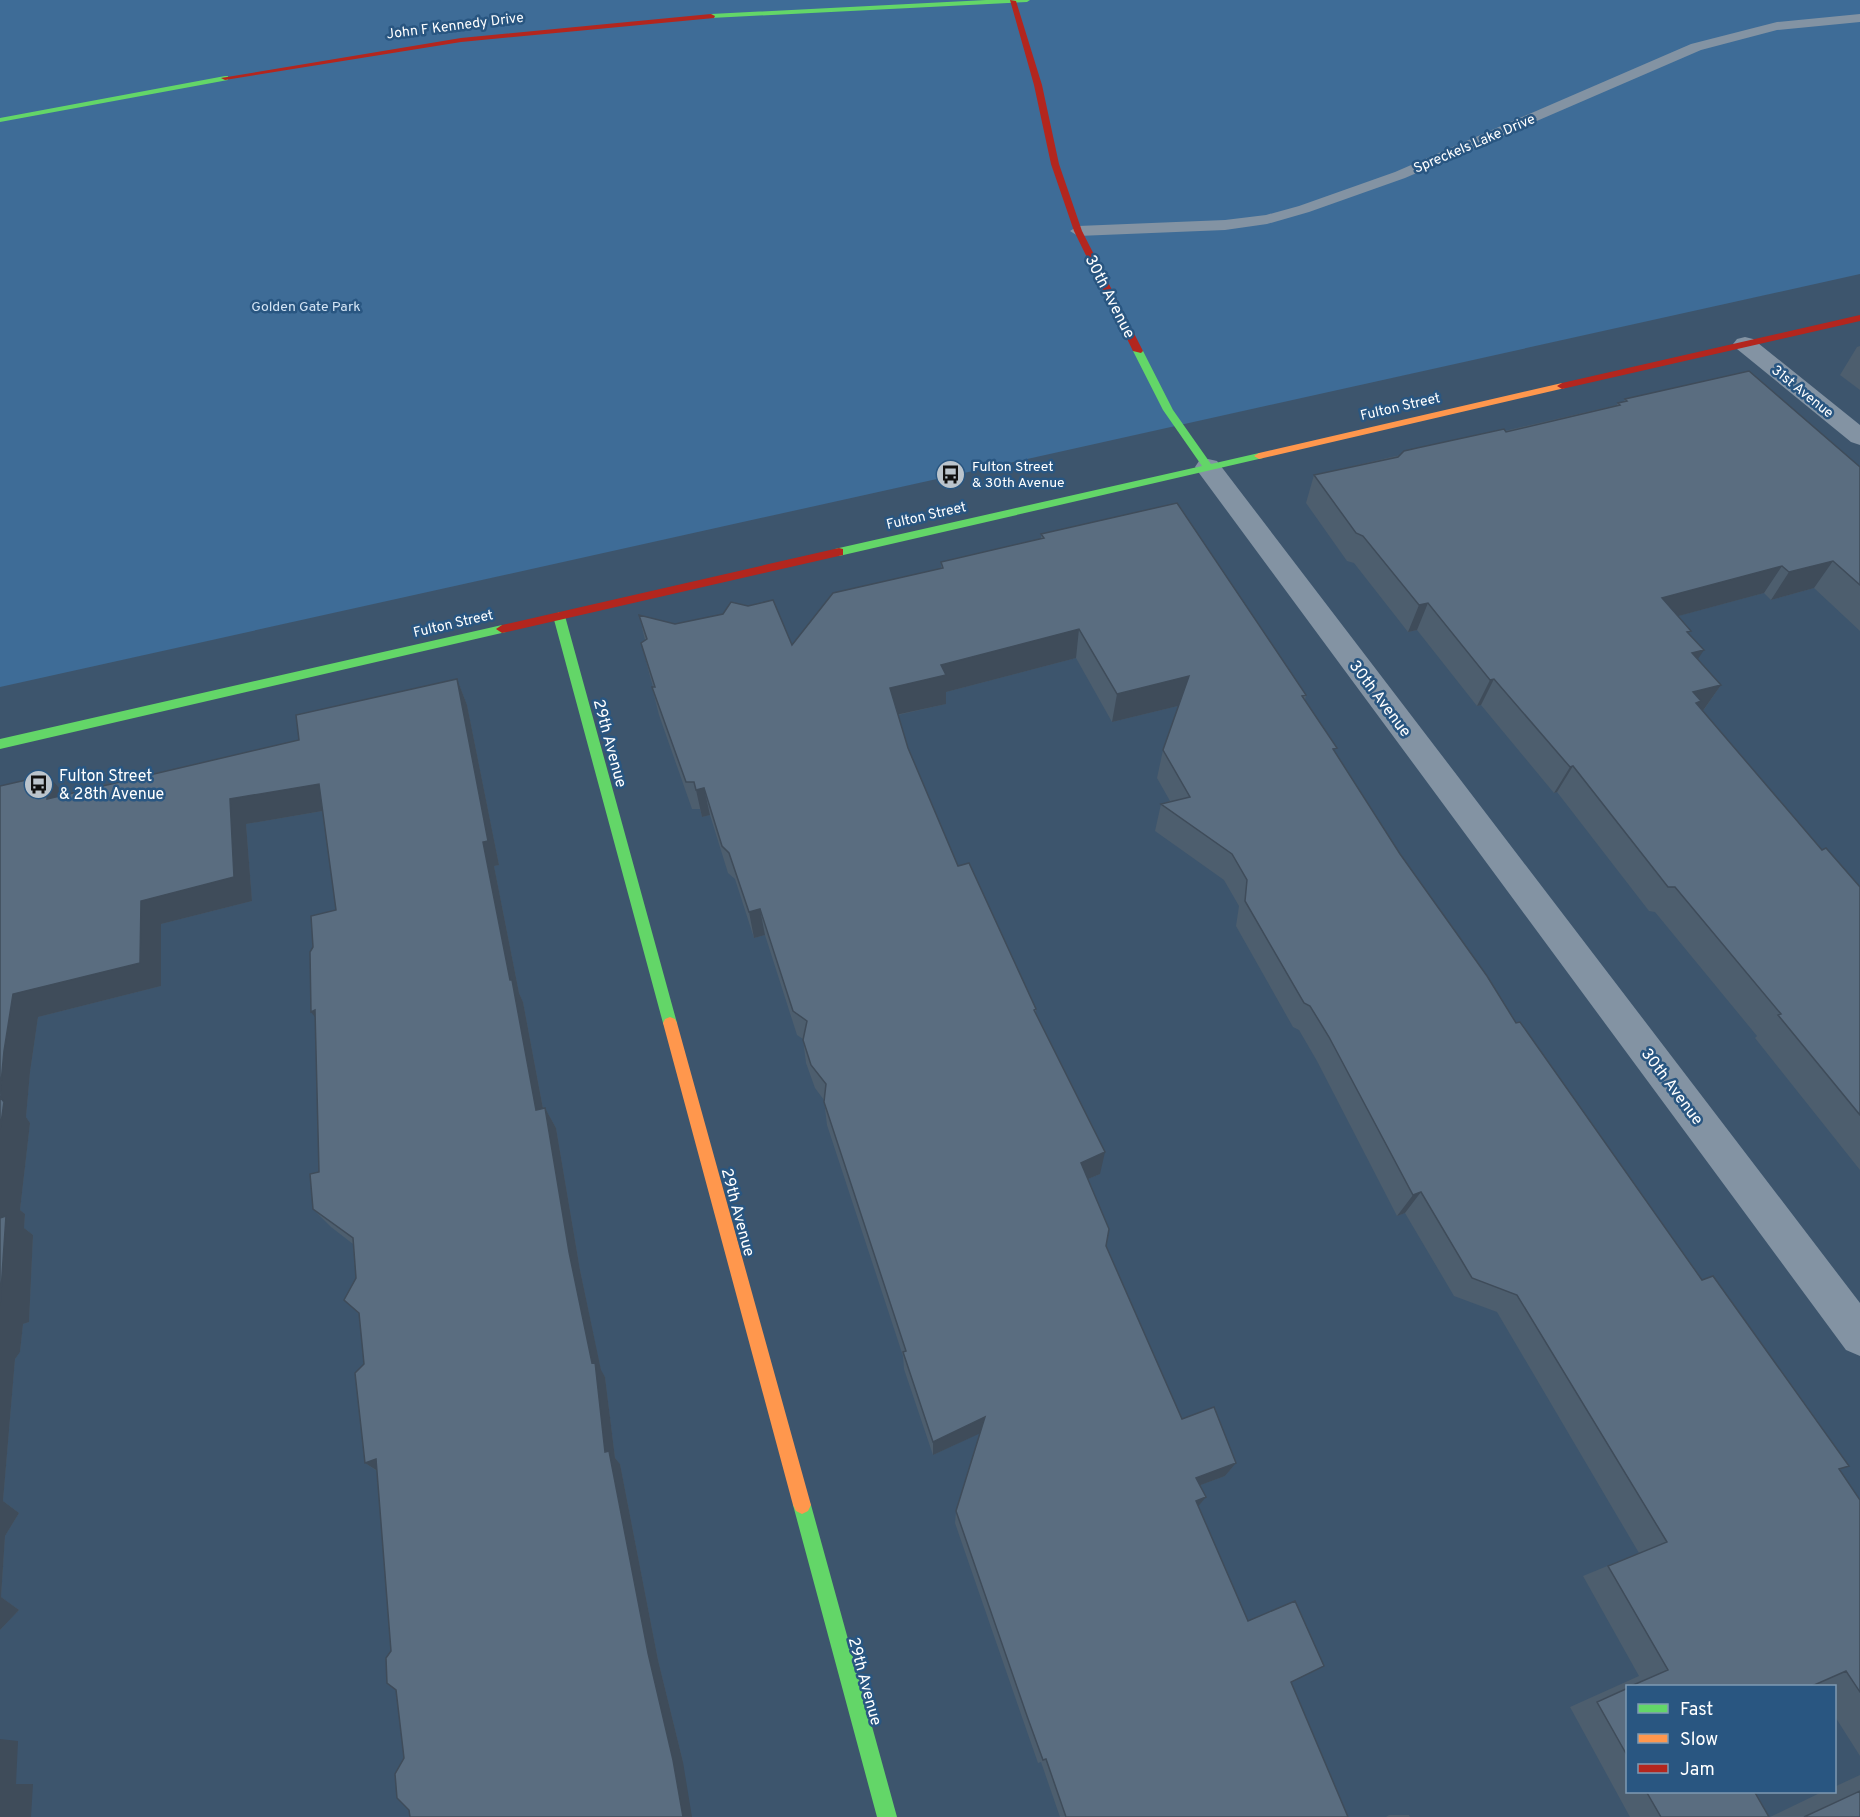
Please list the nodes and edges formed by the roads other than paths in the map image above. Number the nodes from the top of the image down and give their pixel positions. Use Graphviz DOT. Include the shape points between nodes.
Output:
graph roads {
  1 [pos="1027,0"];
  2 [pos="1013,1"];
  3 [pos="1860,18"];
  4 [pos="0,120"];
  5 [pos="1078,231"];
  6 [pos="1860,318"];
  7 [pos="1745,344"];
  8 [pos="1860,437"];
  9 [pos="1208,467"];
  10 [pos="559,616"];
  11 [pos="0,744"];
  12 [pos="1860,1336"];
  13 [pos="886,1817"];
  1 -- 2 [label="street, John F Kennedy Drive"];
  2 -- 4 [label="street, John F Kennedy Drive" via="763,11 496,36 296,65"];
  2 -- 5 [label="street, 30th Avenue" via="1036,76 1055,164"];
  3 -- 5 [label="lane, Spreckels Lake Drive" via="1805,21 1732,34 1400,175 1304,209 1225,225"];
  5 -- 9 [label="street, 30th Avenue" via="1168,410"];
  6 -- 7 [label="street, Fulton Street"];
  7 -- 8 [label="street, 31st Avenue"];
  7 -- 9 [label="street, Fulton Street"];
  9 -- 10 [label="street, Fulton Street"];
  9 -- 12 [label="street, 30th Avenue"];
  10 -- 11 [label="street, Fulton Street"];
  10 -- 13 [label="street, 29th Avenue"];
}
